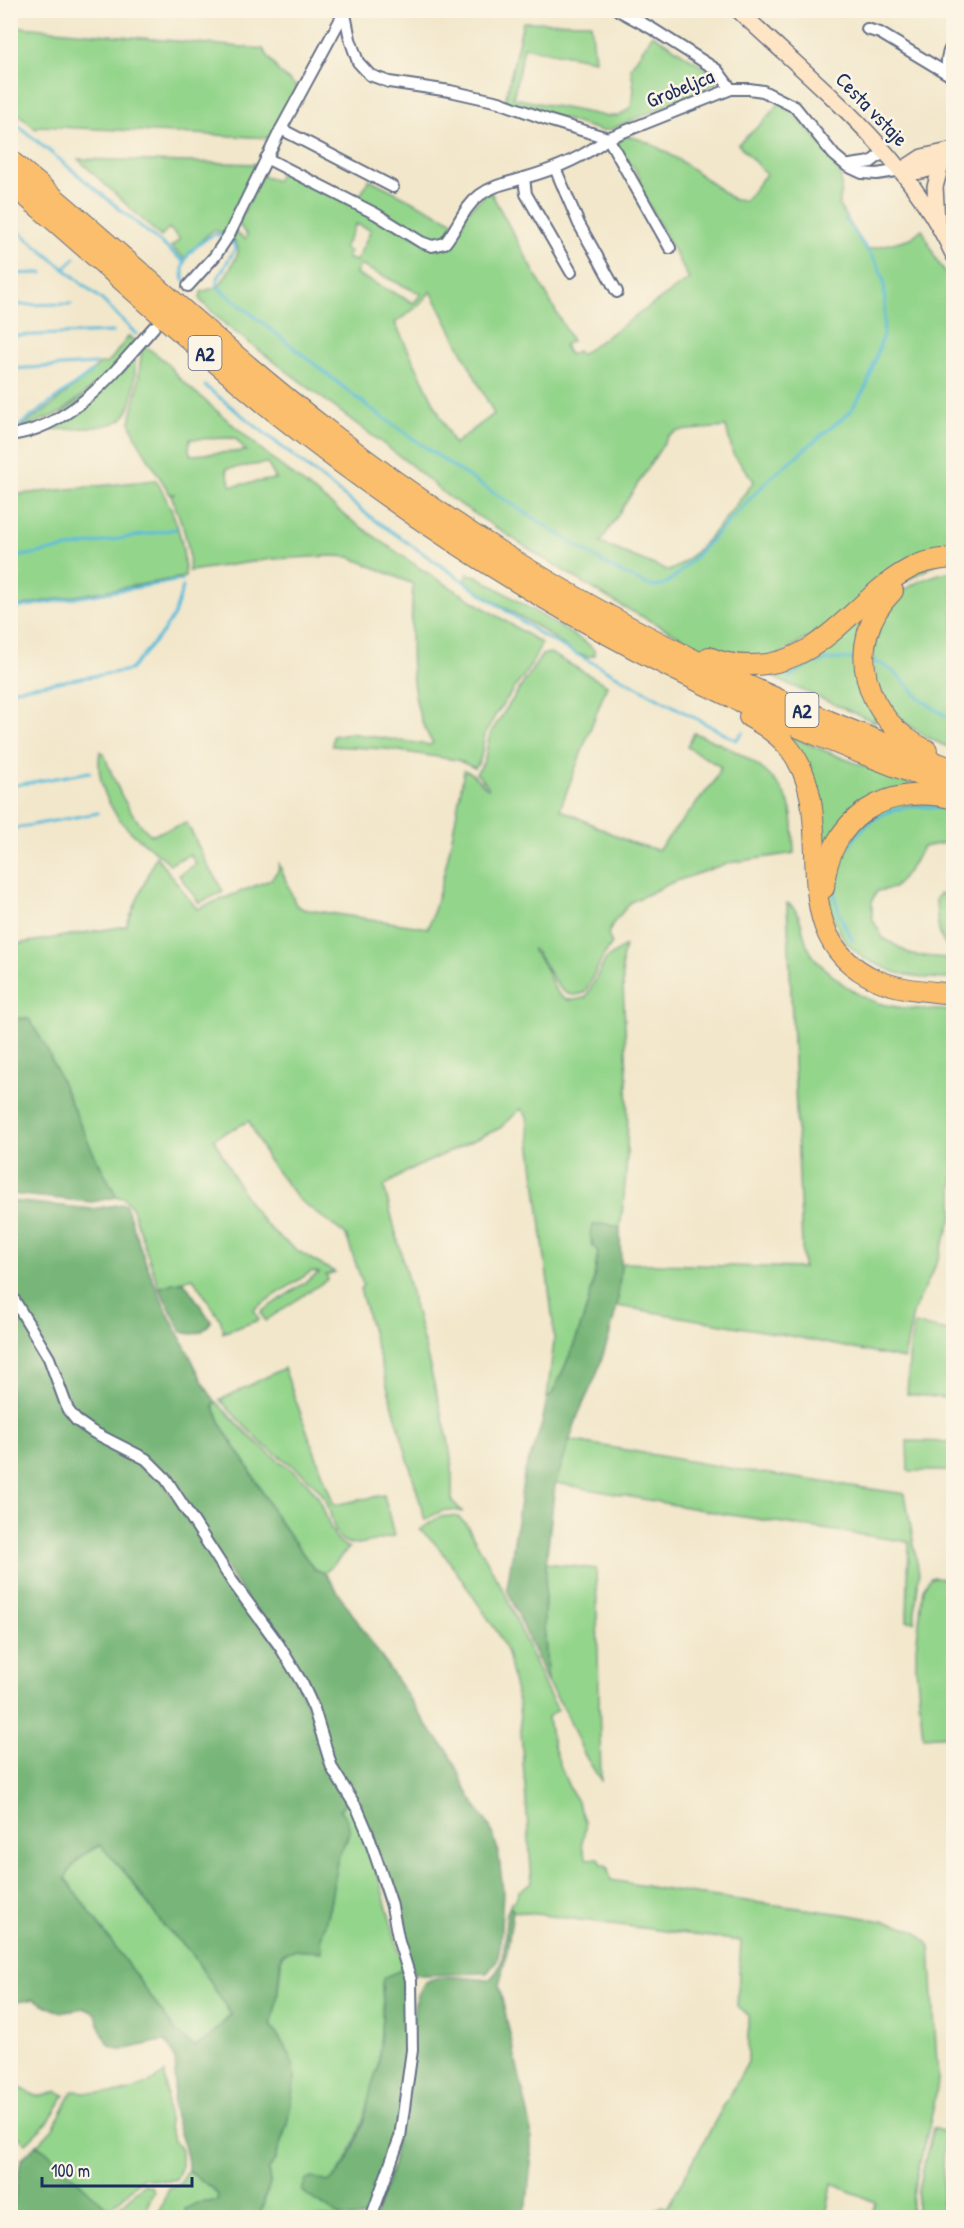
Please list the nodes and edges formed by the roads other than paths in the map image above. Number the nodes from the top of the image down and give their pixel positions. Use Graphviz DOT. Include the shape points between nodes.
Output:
graph roads {
  1 [pos="618,10"];
  2 [pos="738,10"];
  3 [pos="345,12"];
  4 [pos="867,29"];
  5 [pos="954,43"];
  6 [pos="951,77"];
  7 [pos="731,88"];
  8 [pos="281,129"];
  9 [pos="608,138"];
  10 [pos="885,151"];
  11 [pos="950,155"];
  12 [pos="266,158"];
  13 [pos="10,160"];
  14 [pos="847,166"];
  15 [pos="555,168"];
  16 [pos="902,170"];
  17 [pos="524,178"];
  18 [pos="10,183"];
  19 [pos="393,187"];
  20 [pos="938,224"];
  21 [pos="670,248"];
  22 [pos="954,256"];
  23 [pos="571,272"];
  24 [pos="188,286"];
  25 [pos="617,292"];
  26 [pos="154,327"];
  27 [pos="10,435"];
  28 [pos="954,558"];
  29 [pos="954,566"];
  30 [pos="656,640"];
  31 [pos="692,680"];
  32 [pos="954,763"];
  33 [pos="954,770"];
  34 [pos="954,789"];
  35 [pos="954,799"];
  36 [pos="954,984"];
  37 [pos="954,994"];
  38 [pos="10,1293"];
  39 [pos="371,2217"];
  1 -- 7 [label="street" via="717,70"];
  2 -- 10 [label="main road, Cesta vstaje" via="855,118"];
  3 -- 8 [label="street"];
  3 -- 9 [label="street" via="358,62 370,75 499,102"];
  4 -- 6 [label="street"];
  5 -- 6 [label="street" via="947,53"];
  7 -- 9 [label="street, Grobeljca"];
  7 -- 14 [label="street, Grobeljca" via="763,91 795,107"];
  8 -- 12 [label="street"];
  8 -- 19 [label="street"];
  9 -- 15 [label="street, Grobeljca"];
  9 -- 21 [label="street"];
  10 -- 14 [label="street" via="871,162"];
  10 -- 16 [label="main road, Cesta vstaje"];
  11 -- 16 [label="main road" via="922,157"];
  11 -- 20 [label="main road" via="935,187"];
  12 -- 17 [label="street, Grobeljca" via="376,214 427,245 437,246 445,243 470,203 488,189"];
  12 -- 24 [label="street" via="229,235"];
  13 -- 30 [label="highway, A2" via="249,367 376,467 534,572"];
  14 -- 16 [label="street, Grobeljca" via="862,173"];
  15 -- 17 [label="street, Grobeljca"];
  15 -- 25 [label="street" via="579,224"];
  16 -- 20 [label="main road, Cesta vstaje"];
  17 -- 23 [label="street" via="526,194"];
  18 -- 31 [label="highway, A2" via="238,381 367,483 517,582"];
  20 -- 22 [label="main road, Cesta vstaje"];
  26 -- 27 [label="street" via="89,397 44,425"];
  28 -- 30 [label="highway" via="910,569 820,641 781,661 731,664 680,643"];
  29 -- 32 [label="highway" via="922,572 887,597 870,627 864,663 872,696 898,731 916,745"];
  30 -- 33 [label="highway, A2" via="807,713"];
  31 -- 34 [label="highway, A2" via="839,746"];
  31 -- 37 [label="highway" via="715,700 776,735 800,764 813,813 818,909 839,952 861,971 885,983"];
  35 -- 36 [label="highway" via="911,794 866,809 850,823 834,847 824,888 826,910 834,930 859,961 896,977"];
  38 -- 39 [label="street" via="49,1358 68,1410 93,1432 129,1448 166,1479 279,1645 314,1709 332,1768 367,1831 391,1902 412,1994 412,2050 402,2128"];
}
